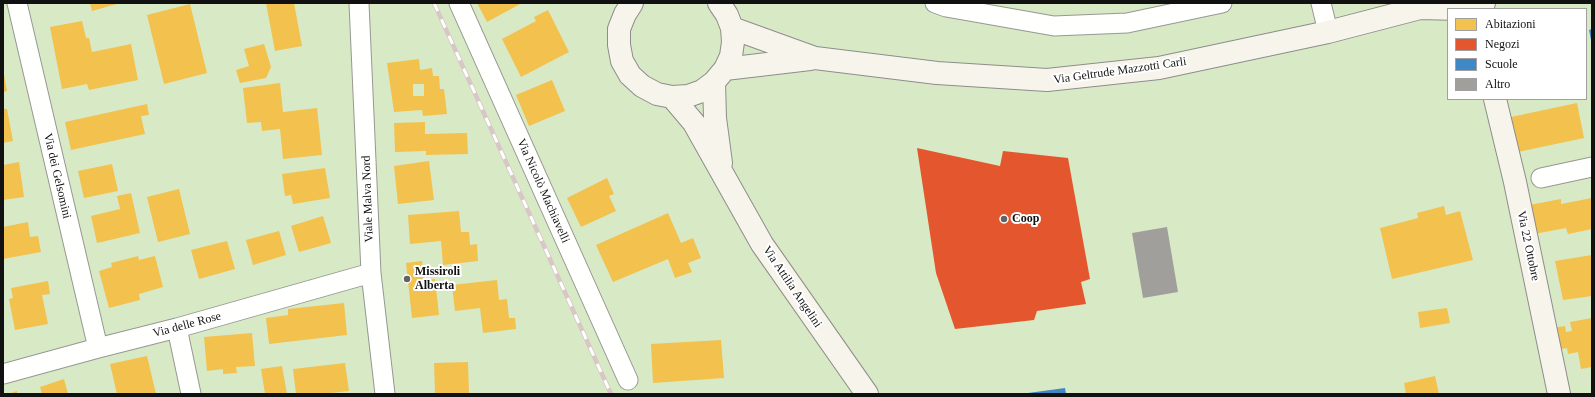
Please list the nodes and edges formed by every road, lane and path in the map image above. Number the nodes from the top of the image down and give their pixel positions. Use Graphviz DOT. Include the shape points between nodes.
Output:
graph roads {
  1 [pos="16,3"];
  2 [pos="360,3"];
  3 [pos="459,3"];
  4 [pos="632,3"];
  5 [pos="719,3"];
  6 [pos="935,3"];
  7 [pos="1222,3"];
  8 [pos="1321,3"];
  9 [pos="1423,5"];
  10 [pos="1450,8"];
  11 [pos="732,28"];
  12 [pos="1328,32"];
  13 [pos="815,58"];
  14 [pos="720,75"];
  15 [pos="672,97"];
  16 [pos="1495,100"];
  17 [pos="1592,167"];
  18 [pos="723,176"];
  19 [pos="1541,178"];
  20 [pos="371,273"];
  21 [pos="178,328"];
  22 [pos="98,348"];
  23 [pos="3,374"];
  24 [pos="628,380"];
  25 [pos="190,394"];
  26 [pos="385,394"];
  27 [pos="867,394"];
  28 [pos="1559,394"];
  1 -- 22 [label="street, Via dei Gelsomini"];
  2 -- 20 [label="street, Viale Malva Nord"];
  3 -- 24 [label="street, Via Nicolò Machiavelli"];
  4 -- 15 [label="street" via="620,29 622,61 630,75 642,86 657,94"];
  5 -- 11 [label="street"];
  6 -- 7 [label="street" via="1054,26 1127,23"];
  8 -- 12 [label="street"];
  9 -- 10 [label="street, Via Geltrude Mazzotti Carli"];
  9 -- 12 [label="street, Via Geltrude Mazzotti Carli"];
  11 -- 13 [label="street, Via Geltrude Mazzotti Carli"];
  11 -- 14 [label="street" via="731,56"];
  12 -- 13 [label="street, Via Geltrude Mazzotti Carli" via="1159,68 1047,80 937,73"];
  13 -- 14 [label="street, Via Geltrude Mazzotti Carli"];
  14 -- 15 [label="street" via="702,91 688,96"];
  14 -- 18 [label="street, Via Attilia Angelini" via="715,118"];
  15 -- 18 [label="street, Via Attilia Angelini" via="694,123"];
  16 -- 28 [label="street, Via 22 Ottobre"];
  17 -- 19 [label="street"];
  18 -- 27 [label="street, Via Attilia Angelini" via="762,244"];
  20 -- 21 [label="street, Via delle Rose"];
  20 -- 26 [label="street, Viale Malva Nord"];
  21 -- 22 [label="street, Via delle Rose"];
  21 -- 25 [label="street"];
  22 -- 23 [label="street, Via delle Rose"];
}
